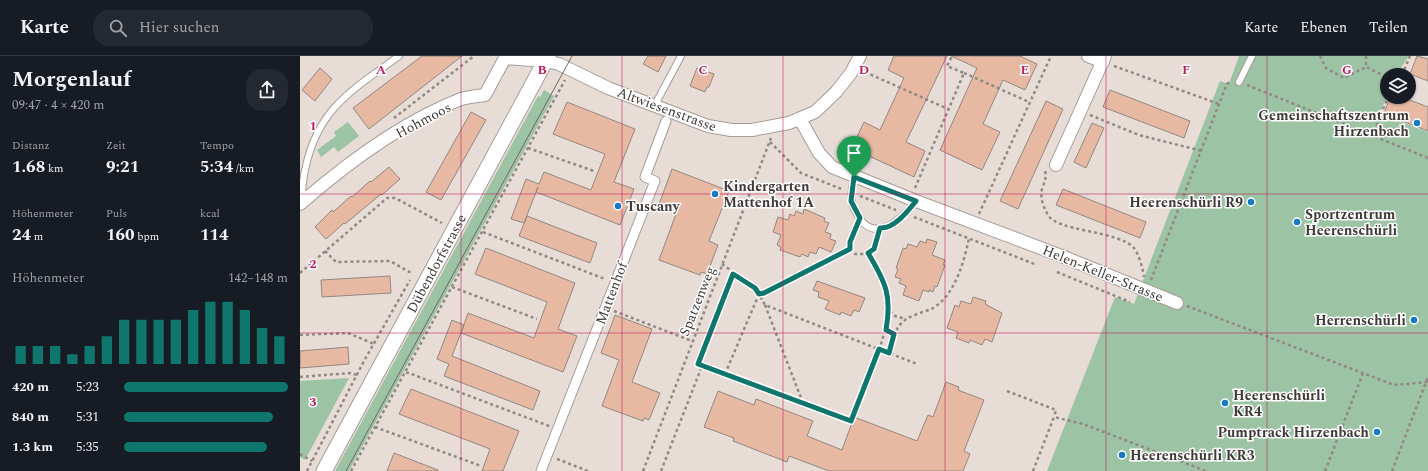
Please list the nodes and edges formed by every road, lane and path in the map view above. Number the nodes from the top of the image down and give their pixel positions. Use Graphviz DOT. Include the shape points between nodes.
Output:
graph roads {
  1 [pos="399,56"];
  2 [pos="474,56"];
  3 [pos="681,56"];
  4 [pos="860,56"];
  5 [pos="952,56"];
  6 [pos="1051,56"];
  7 [pos="1088,56"];
  8 [pos="1252,56"];
  9 [pos="1320,56"];
  10 [pos="1366,56"];
  11 [pos="1410,56"];
  12 [pos="547,59"];
  13 [pos="1105,61"];
  14 [pos="1366,67"];
  15 [pos="1405,68"];
  16 [pos="863,72"];
  17 [pos="964,73"];
  18 [pos="1380,74"];
  19 [pos="570,78"];
  20 [pos="1239,82"];
  21 [pos="1030,102"];
  22 [pos="1218,104"];
  23 [pos="1385,104"];
  24 [pos="657,107"];
  25 [pos="948,109"];
  26 [pos="1088,110"];
  27 [pos="800,119"];
  28 [pos="389,121"];
  29 [pos="666,121"];
  30 [pos="1372,137"];
  31 [pos="771,138"];
  32 [pos="528,148"];
  33 [pos="1202,151"];
  34 [pos="1428,158"];
  35 [pos="1056,164"];
  36 [pos="594,171"];
  37 [pos="1045,171"];
  38 [pos="854,177"];
  39 [pos="915,196"];
  40 [pos="301,203"];
  41 [pos="978,216"];
  42 [pos="860,218"];
  43 [pos="442,223"];
  44 [pos="880,228"];
  45 [pos="483,232"];
  46 [pos="969,238"];
  47 [pos="850,249"];
  48 [pos="325,251"];
  49 [pos="868,253"];
  50 [pos="722,264"];
  51 [pos="1057,272"];
  52 [pos="300,273"];
  53 [pos="413,274"];
  54 [pos="733,274"];
  55 [pos="1144,280"];
  56 [pos="1150,282"];
  57 [pos="616,283"];
  58 [pos="452,287"];
  59 [pos="759,294"];
  60 [pos="1130,302"];
  61 [pos="1177,303"];
  62 [pos="765,306"];
  63 [pos="606,308"];
  64 [pos="889,311"];
  65 [pos="537,319"];
  66 [pos="906,319"];
  67 [pos="886,330"];
  68 [pos="894,334"];
  69 [pos="300,335"];
  70 [pos="692,341"];
  71 [pos="374,344"];
  72 [pos="879,349"];
  73 [pos="889,353"];
  74 [pos="917,364"];
  75 [pos="702,366"];
  76 [pos="406,372"];
  77 [pos="1363,373"];
  78 [pos="725,374"];
  79 [pos="357,375"];
  80 [pos="300,377"];
  81 [pos="1428,377"];
  82 [pos="1427,382"];
  83 [pos="1007,391"];
  84 [pos="803,403"];
  85 [pos="1054,417"];
  86 [pos="375,427"];
  87 [pos="558,429"];
  88 [pos="300,454"];
  89 [pos="548,455"];
  90 [pos="312,461"];
  91 [pos="481,466"];
  92 [pos="324,471"];
  93 [pos="351,471"];
  94 [pos="541,471"];
  95 [pos="588,471"];
  96 [pos="643,471"];
  97 [pos="661,471"];
  98 [pos="1033,471"];
  99 [pos="1206,471"];
  100 [pos="1325,471"];
  101 [pos="1392,471"];
  1 -- 40 [label="lane" via="348,93 320,125 309,153 301,190"];
  2 -- 28 [label="path"];
  3 -- 24 [label="lane" via="658,99"];
  4 -- 27 [label="street, Altwiesenstrasse" via="851,74 836,92 815,112"];
  5 -- 17 [label="path" via="947,66"];
  6 -- 21 [label="path"];
  7 -- 13 [label="street"];
  8 -- 20 [label="lane"];
  9 -- 14 [label="path" via="1326,68 1344,78"];
  10 -- 14 [label="path"];
  11 -- 15 [label="path"];
  12 -- 24 [label="street, Altwiesenstrasse" via="608,88"];
  12 -- 40 [label="street, Hohmoos" via="505,58 485,94 462,99 428,115 370,149"];
  12 -- 92 [label="street, Dübendorfstrasse"];
  13 -- 22 [label="path"];
  13 -- 35 [label="street"];
  14 -- 18 [label="path"];
  16 -- 25 [label="path"];
  17 -- 21 [label="path"];
  17 -- 25 [label="path"];
  19 -- 32 [label="path" via="565,80"];
  20 -- 22 [label="path" via="1232,81 1227,84"];
  20 -- 30 [label="path"];
  21 -- 41 [label="path"];
  22 -- 33 [label="path"];
  23 -- 30 [label="path"];
  24 -- 27 [label="street, Altwiesenstrasse" via="708,126 731,130 771,127"];
  25 -- 39 [label="path"];
  26 -- 33 [label="path" via="1087,113 1127,130"];
  27 -- 38 [label="street, Helen-Keller-Strasse" via="819,153 832,167"];
  29 -- 57 [label="street, Mattenhof" via="645,177 656,181"];
  30 -- 34 [label="path"];
  31 -- 50 [label="path, Spatzenweg"];
  32 -- 36 [label="path"];
  32 -- 45 [label="path"];
  33 -- 56 [label="path"];
  37 -- 55 [label="path" via="1047,177 1042,190 1042,201 1048,216 1058,224 1092,231 1127,243 1135,249"];
  38 -- 39 [label="street, Helen-Keller-Strasse"];
  38 -- 42 [label="lane" via="851,201"];
  39 -- 44 [label="lane" via="906,214 885,228"];
  39 -- 61 [label="street, Helen-Keller-Strasse"];
  42 -- 44 [label="lane" via="862,223"];
  42 -- 47 [label="path" via="850,242"];
  43 -- 48 [label="path" via="395,198 387,198"];
  44 -- 49 [label="path" via="874,249"];
  45 -- 57 [label="path"];
  45 -- 58 [label="path"];
  46 -- 66 [label="path" via="963,265 946,297 933,308"];
  47 -- 49 [label="path" via="855,254"];
  47 -- 59 [label="path"];
  48 -- 52 [label="path"];
  48 -- 53 [label="path" via="336,262 390,261"];
  49 -- 64 [label="path" via="888,293"];
  50 -- 54 [label="path"];
  50 -- 70 [label="path, Spatzenweg"];
  51 -- 60 [label="path"];
  54 -- 59 [label="path" via="755,288"];
  54 -- 75 [label="path" via="698,364"];
  57 -- 63 [label="street, Mattenhof"];
  58 -- 65 [label="path"];
  58 -- 76 [label="path"];
  59 -- 62 [label="path"];
  59 -- 78 [label="path"];
  61 -- 77 [label="path, Helen-Keller-Strasse"];
  62 -- 72 [label="path"];
  62 -- 84 [label="path"];
  63 -- 70 [label="path"];
  63 -- 87 [label="street, Mattenhof"];
  64 -- 66 [label="path"];
  64 -- 67 [label="path"];
  66 -- 68 [label="path"];
  67 -- 68 [label="path"];
  67 -- 72 [label="path"];
  68 -- 73 [label="path"];
  69 -- 71 [label="path" via="348,333"];
  70 -- 96 [label="path, Spatzenweg"];
  72 -- 73 [label="path"];
  72 -- 84 [label="path" via="851,421"];
  73 -- 74 [label="path"];
  75 -- 78 [label="path"];
  75 -- 97 [label="path"];
  76 -- 86 [label="path"];
  76 -- 87 [label="path"];
  77 -- 82 [label="path, Helen-Keller-Strasse" via="1394,385"];
  77 -- 100 [label="path"];
  78 -- 84 [label="path"];
  79 -- 80 [label="path" via="350,373"];
  81 -- 82 [label="path"];
  82 -- 101 [label="path"];
  83 -- 85 [label="path" via="1056,410"];
  85 -- 98 [label="path"];
  85 -- 99 [label="path" via="1083,424"];
  86 -- 91 [label="path"];
  86 -- 93 [label="path"];
  87 -- 89 [label="street, Mattenhof"];
  88 -- 90 [label="path"];
  89 -- 94 [label="street, Mattenhof"];
  89 -- 95 [label="path"];
}
